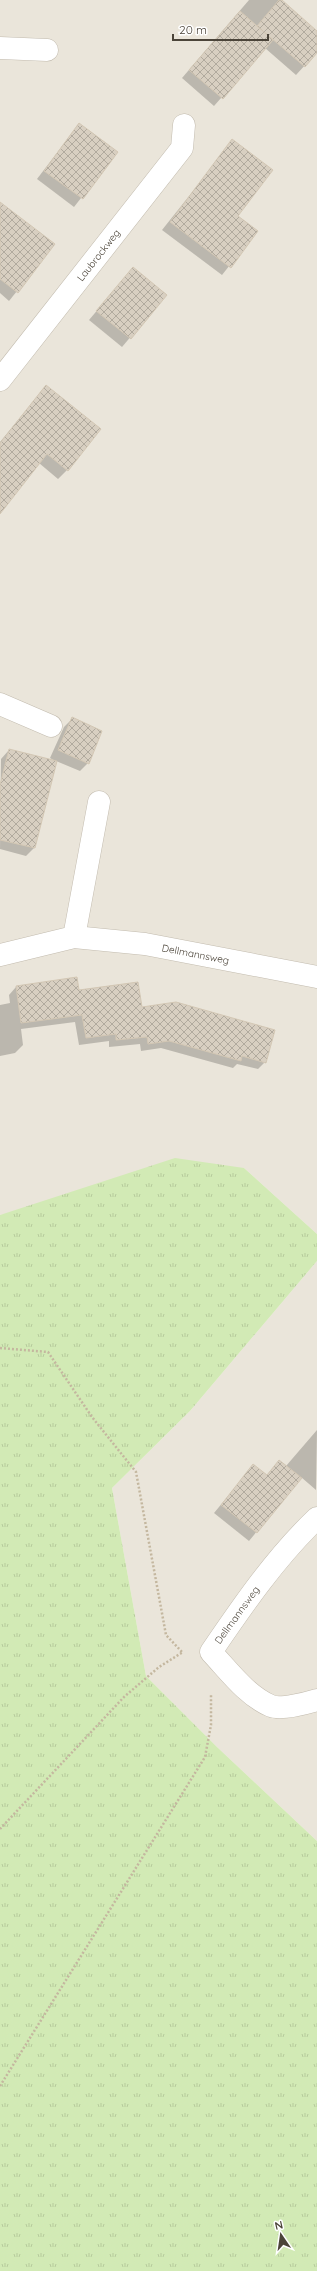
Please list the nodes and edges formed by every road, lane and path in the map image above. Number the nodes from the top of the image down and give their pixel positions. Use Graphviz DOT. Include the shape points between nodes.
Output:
graph roads {
  1 [pos="0,48"];
  2 [pos="47,50"];
  3 [pos="184,125"];
  4 [pos="0,380"];
  5 [pos="0,704"];
  6 [pos="51,726"];
  7 [pos="99,802"];
  8 [pos="74,938"];
  9 [pos="0,955"];
  10 [pos="317,976"];
  11 [pos="0,1348"];
  12 [pos="317,1518"];
  13 [pos="182,1652"];
  14 [pos="211,1652"];
  15 [pos="317,1700"];
  16 [pos="0,1828"];
  17 [pos="0,2086"];
  1 -- 2 [label="street"];
  3 -- 4 [label="street, Laubrockweg" via="182,148"];
  5 -- 6 [label="street"];
  7 -- 8 [label="street"];
  8 -- 9 [label="street, Dellmannsweg"];
  8 -- 10 [label="street, Dellmannsweg" via="145,944"];
  11 -- 13 [label="path" via="48,1352 92,1417 136,1472 166,1635"];
  12 -- 14 [label="street, Dellmannsweg" via="248,1597"];
  13 -- 14 [label="path"];
  13 -- 16 [label="path" via="159,1667 124,1697"];
  14 -- 15 [label="street, Dellmannsweg" via="248,1691 272,1706 304,1704"];
  14 -- 17 [label="path" via="211,1725 205,1757"];
}
